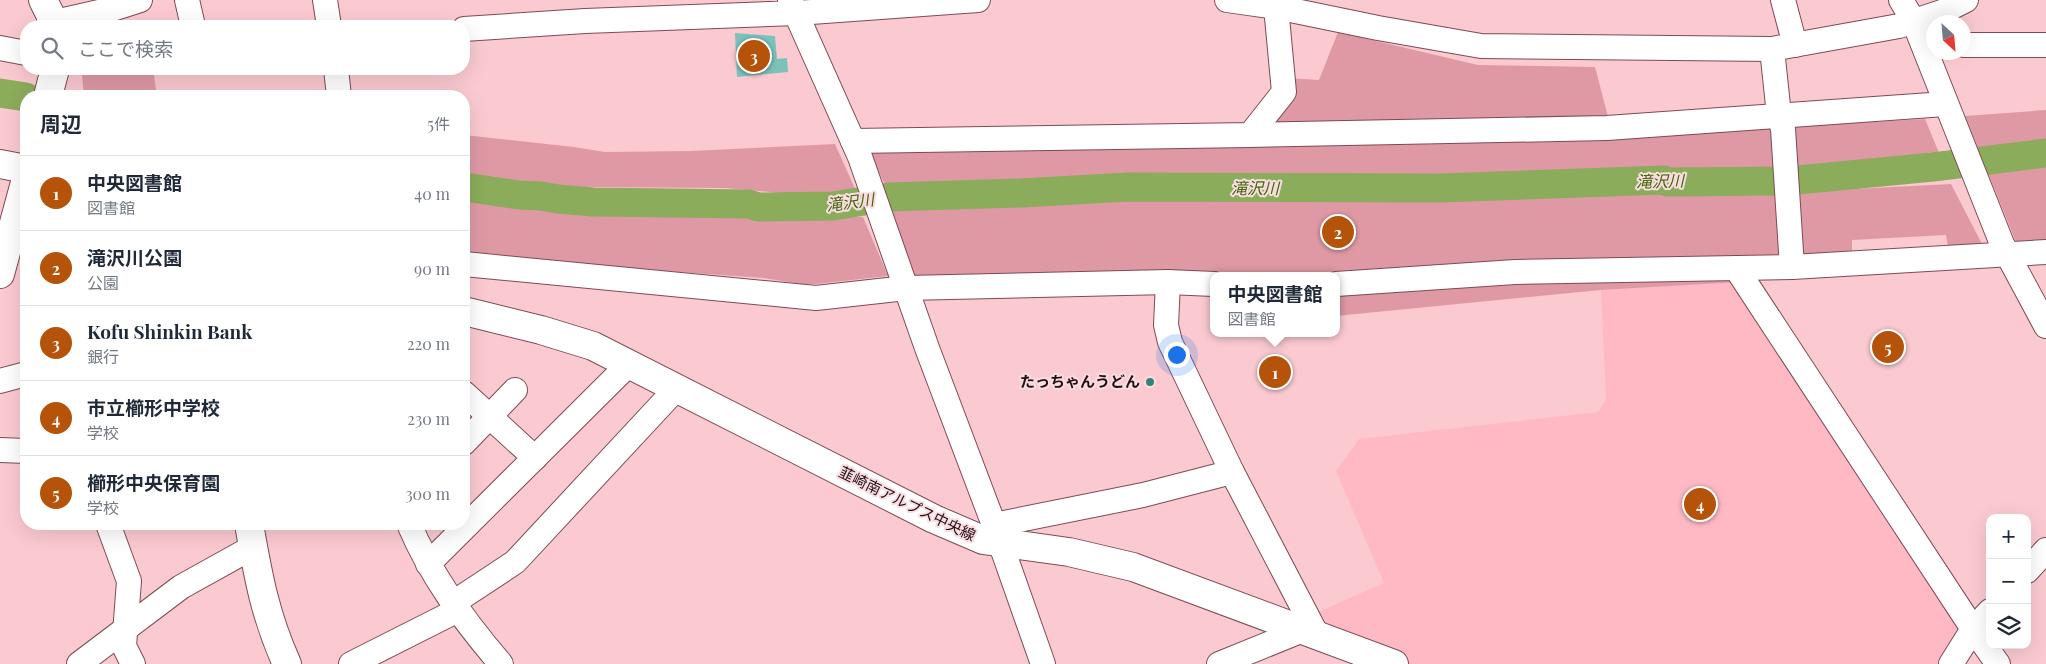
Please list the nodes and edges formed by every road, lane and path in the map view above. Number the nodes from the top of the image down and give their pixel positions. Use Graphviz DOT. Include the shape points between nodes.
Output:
graph roads {
  1 [pos="140,0"];
  2 [pos="187,0"];
  3 [pos="325,0"];
  4 [pos="978,0"];
  5 [pos="1227,0"];
  6 [pos="1783,0"];
  7 [pos="1901,0"];
  8 [pos="1966,0"];
  9 [pos="807,6"];
  10 [pos="1276,7"];
  11 [pos="51,16"];
  12 [pos="192,20"];
  13 [pos="328,20"];
  14 [pos="1914,22"];
  15 [pos="470,30"];
  16 [pos="1926,43"];
  17 [pos="1795,45"];
  18 [pos="2046,45"];
  19 [pos="1971,46"];
  20 [pos="0,48"];
  21 [pos="1772,49"];
  22 [pos="20,52"];
  23 [pos="1932,60"];
  24 [pos="337,75"];
  25 [pos="338,90"];
  26 [pos="1948,110"];
  27 [pos="1781,122"];
  28 [pos="1250,135"];
  29 [pos="857,149"];
  30 [pos="0,164"];
  31 [pos="20,168"];
  32 [pos="20,201"];
  33 [pos="2005,249"];
  34 [pos="2046,252"];
  35 [pos="1792,257"];
  36 [pos="470,265"];
  37 [pos="1736,268"];
  38 [pos="0,274"];
  39 [pos="1168,282"];
  40 [pos="1210,284"];
  41 [pos="1340,284"];
  42 [pos="906,288"];
  43 [pos="470,313"];
  44 [pos="2046,326"];
  45 [pos="629,364"];
  46 [pos="20,376"];
  47 [pos="0,381"];
  48 [pos="676,389"];
  49 [pos="515,390"];
  50 [pos="470,399"];
  51 [pos="489,416"];
  52 [pos="470,437"];
  53 [pos="0,450"];
  54 [pos="20,451"];
  55 [pos="536,458"];
  56 [pos="1232,472"];
  57 [pos="470,523"];
  58 [pos="110,530"];
  59 [pos="412,530"];
  60 [pos="463,530"];
  61 [pos="997,534"];
  62 [pos="251,535"];
  63 [pos="2046,550"];
  64 [pos="428,564"];
  65 [pos="2031,567"];
  66 [pos="456,607"];
  67 [pos="1986,615"];
  68 [pos="126,628"];
  69 [pos="1973,629"];
  70 [pos="1310,632"];
  71 [pos="79,664"];
  72 [pos="133,664"];
  73 [pos="287,664"];
  74 [pos="351,664"];
  75 [pos="501,664"];
  76 [pos="1043,664"];
  77 [pos="1220,664"];
  78 [pos="1394,664"];
  79 [pos="1951,664"];
  80 [pos="1998,664"];
  1 -- 11 [label="street" via="112,9"];
  2 -- 12 [label="street"];
  3 -- 13 [label="street"];
  4 -- 9 [label="street"];
  5 -- 10 [label="street"];
  6 -- 17 [label="street"];
  7 -- 14 [label="street"];
  8 -- 14 [label="street"];
  9 -- 15 [label="street"];
  9 -- 29 [label="street"];
  10 -- 21 [label="street" via="1481,46"];
  10 -- 28 [label="street" via="1284,92"];
  14 -- 16 [label="street"];
  14 -- 17 [label="street"];
  17 -- 21 [label="street"];
  18 -- 19 [label="street"];
  20 -- 22 [label="street"];
  21 -- 27 [label="street"];
  23 -- 26 [label="street"];
  24 -- 25 [label="street"];
  26 -- 27 [label="street"];
  26 -- 33 [label="street"];
  27 -- 28 [label="street"];
  27 -- 35 [label="street"];
  28 -- 29 [label="street"];
  29 -- 42 [label="street"];
  30 -- 31 [label="main road"];
  32 -- 38 [label="main road"];
  33 -- 34 [label="street"];
  33 -- 35 [label="street"];
  33 -- 44 [label="street"];
  35 -- 37 [label="street"];
  36 -- 42 [label="street" via="816,298"];
  37 -- 41 [label="street" via="1514,272"];
  37 -- 69 [label="street"];
  39 -- 40 [label="street"];
  39 -- 42 [label="street"];
  39 -- 56 [label="street" via="1166,326 1170,342"];
  42 -- 61 [label="street"];
  43 -- 45 [label="main road, 韮崎南アルプス中央線" via="593,346"];
  45 -- 48 [label="main road, 韮崎南アルプス中央線"];
  45 -- 55 [label="street"];
  46 -- 47 [label="street"];
  48 -- 61 [label="main road, 韮崎南アルプス中央線" via="934,520 983,540"];
  48 -- 66 [label="street" via="515,562"];
  49 -- 51 [label="street"];
  50 -- 51 [label="street"];
  51 -- 52 [label="street"];
  51 -- 55 [label="street"];
  53 -- 54 [label="street"];
  55 -- 57 [label="street"];
  56 -- 61 [label="street"];
  56 -- 70 [label="street"];
  58 -- 68 [label="street" via="128,581"];
  59 -- 64 [label="street"];
  60 -- 64 [label="street"];
  61 -- 70 [label="main road, 韮崎南アルプス中央線" via="1134,567"];
  61 -- 76 [label="street"];
  62 -- 68 [label="street"];
  62 -- 73 [label="main road" via="262,596"];
  63 -- 65 [label="street"];
  64 -- 66 [label="street"];
  66 -- 74 [label="street"];
  66 -- 75 [label="street"];
  67 -- 69 [label="street"];
  68 -- 71 [label="street"];
  68 -- 72 [label="street" via="124,646"];
  69 -- 79 [label="street"];
  69 -- 80 [label="street"];
  70 -- 77 [label="street"];
  70 -- 78 [label="main road, 韮崎南アルプス中央線"];
}
